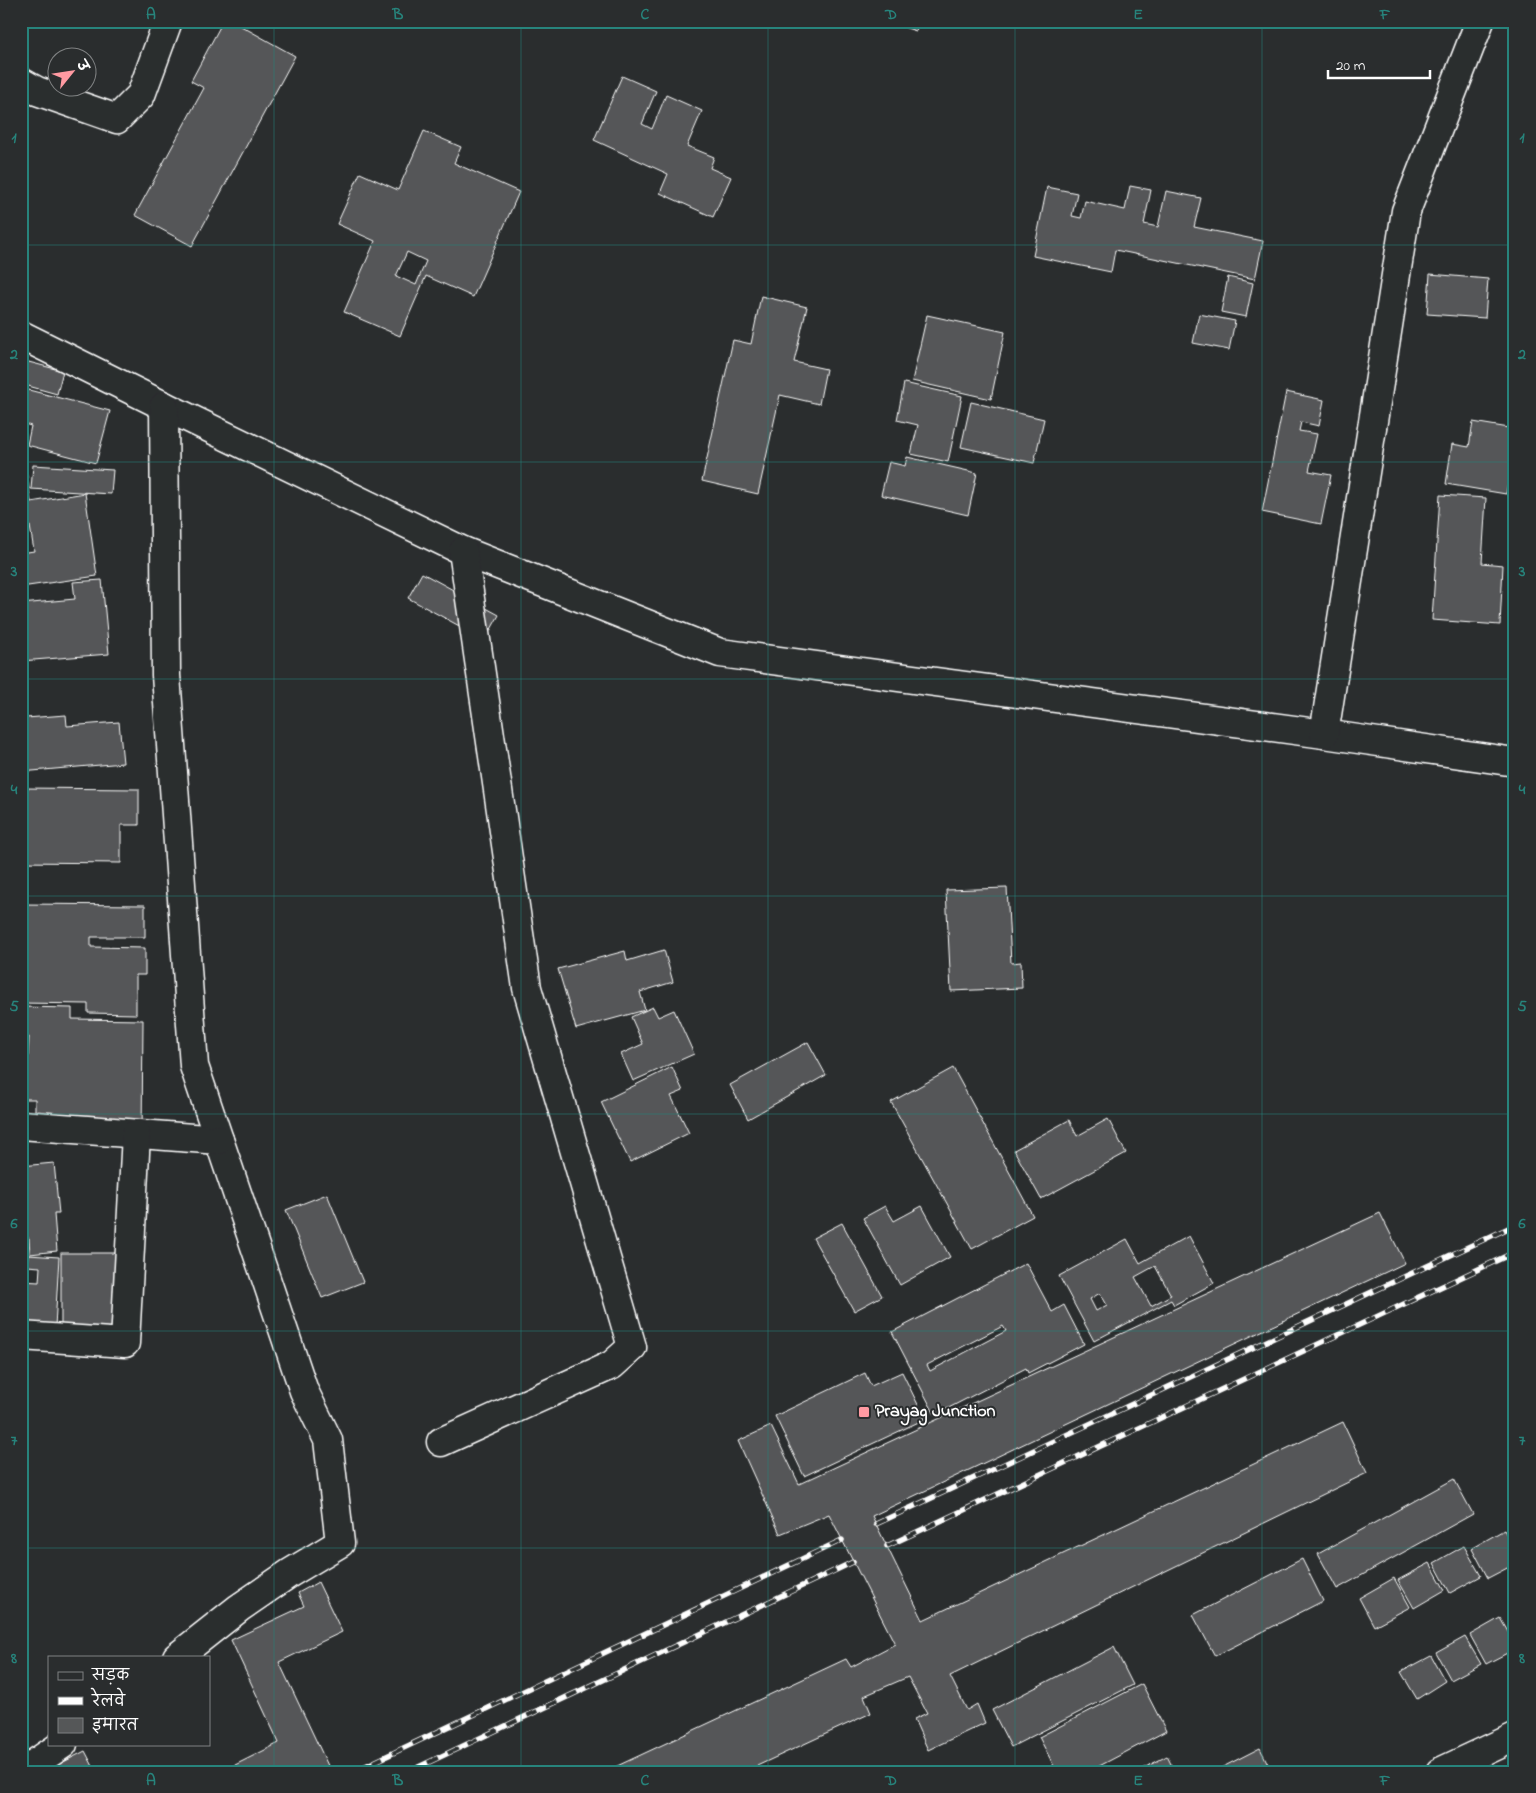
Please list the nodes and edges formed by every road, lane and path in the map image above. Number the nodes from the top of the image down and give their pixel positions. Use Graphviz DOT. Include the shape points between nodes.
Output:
graph roads {
  1 [pos="168,21"];
  2 [pos="1480,21"];
  3 [pos="21,82"];
  4 [pos="21,335"];
  5 [pos="164,406"];
  6 [pos="463,551"];
  7 [pos="1324,734"];
  8 [pos="1515,762"];
  9 [pos="21,1125"];
  10 [pos="136,1134"];
  11 [pos="219,1140"];
  12 [pos="21,1336"];
  13 [pos="441,1442"];
  14 [pos="178,1656"];
  15 [pos="1515,1737"];
  16 [pos="60,1746"];
  17 [pos="22,1772"];
  18 [pos="1440,1772"];
  1 -- 3 [label="street" via="141,95 117,119 37,91"];
  2 -- 7 [label="street" via="1406,211"];
  4 -- 5 [label="street"];
  5 -- 6 [label="street"];
  5 -- 11 [label="street" via="166,675 194,1066"];
  6 -- 7 [label="street" via="720,652"];
  6 -- 13 [label="street" via="527,988 632,1347 612,1365"];
  7 -- 8 [label="street"];
  9 -- 10 [label="street"];
  10 -- 11 [label="street"];
  10 -- 12 [label="street" via="125,1343"];
  11 -- 14 [label="street" via="304,1391 328,1440 340,1543 239,1608"];
  15 -- 18 [label="street"];
  16 -- 17 [label="street"];
}
